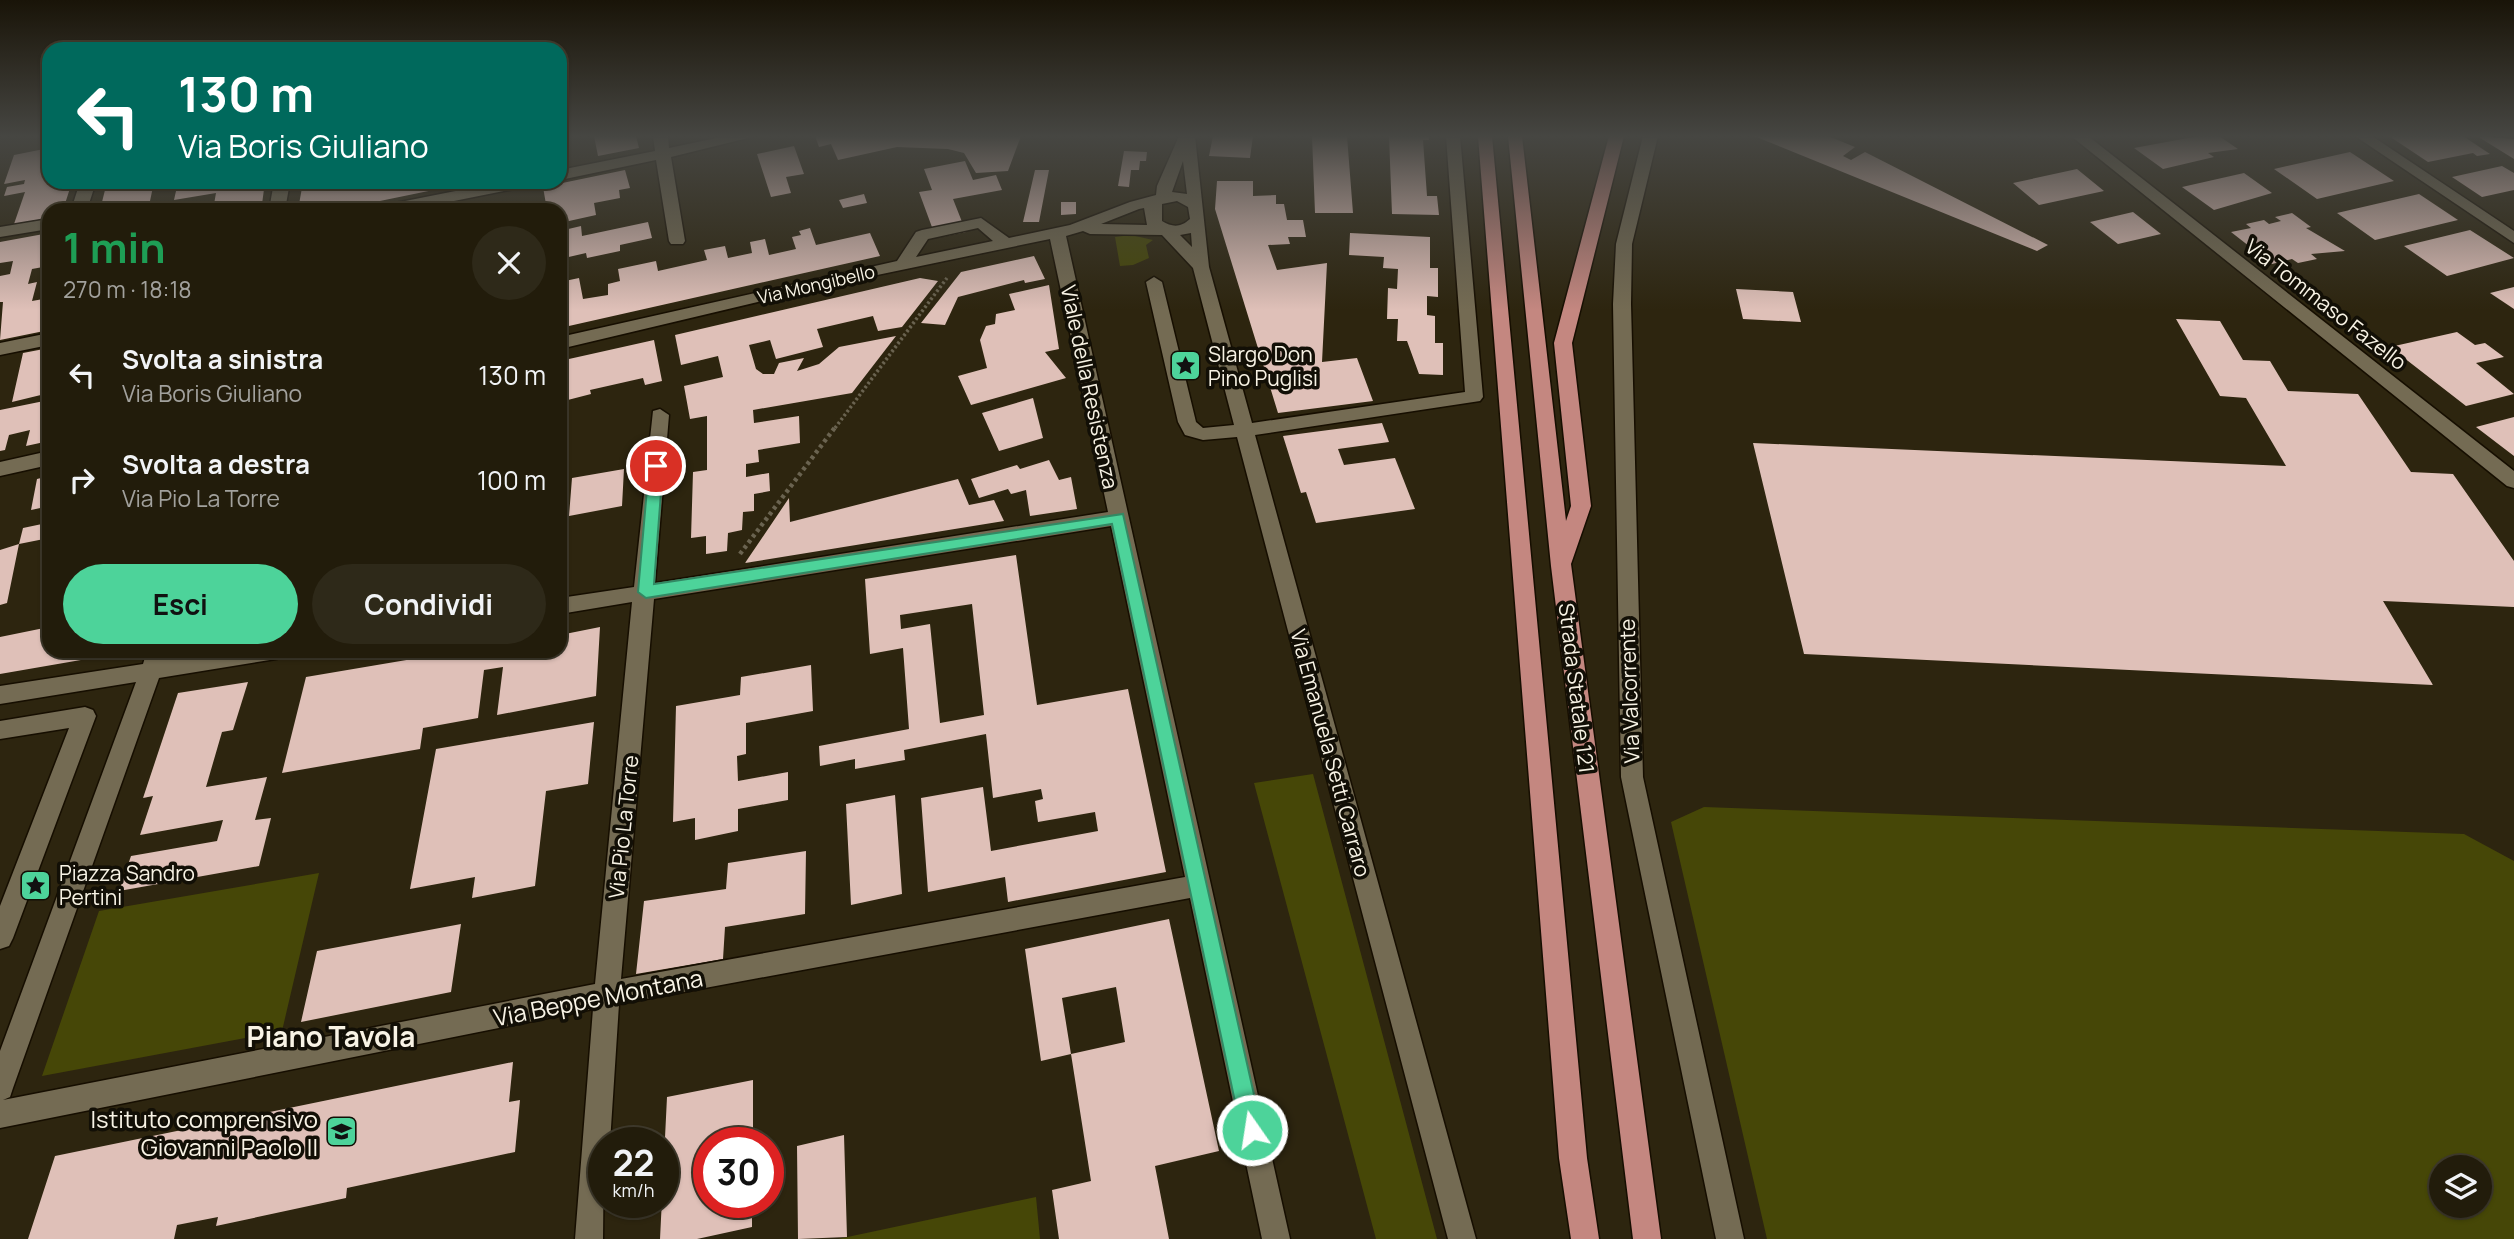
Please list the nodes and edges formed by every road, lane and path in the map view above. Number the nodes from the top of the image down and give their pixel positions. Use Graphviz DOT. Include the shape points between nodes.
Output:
graph roads {
  1 [pos="465,194"];
  2 [pos="669,194"];
  3 [pos="1162,194"];
  4 [pos="1195,194"];
  5 [pos="1458,194"];
  6 [pos="1490,194"];
  7 [pos="1521,194"];
  8 [pos="1603,194"];
  9 [pos="1637,194"];
  10 [pos="2151,194"];
  11 [pos="2448,194"];
  12 [pos="1160,200"];
  13 [pos="420,203"];
  14 [pos="1197,212"];
  15 [pos="42,226"];
  16 [pos="1065,230"];
  17 [pos="1165,230"];
  18 [pos="0,232"];
  19 [pos="2514,238"];
  20 [pos="677,241"];
  21 [pos="1005,243"];
  22 [pos="968,251"];
  23 [pos="902,264"];
  24 [pos="1201,267"];
  25 [pos="1154,282"];
  26 [pos="42,340"];
  27 [pos="567,341"];
  28 [pos="0,349"];
  29 [pos="660,415"];
  30 [pos="1247,430"];
  31 [pos="42,460"];
  32 [pos="0,469"];
  33 [pos="2514,480"];
  34 [pos="1118,518"];
  35 [pos="1561,566"];
  36 [pos="720,580"];
  37 [pos="646,592"];
  38 [pos="567,605"];
  39 [pos="191,658"];
  40 [pos="154,661"];
  41 [pos="0,695"];
  42 [pos="0,730"];
  43 [pos="1197,886"];
  44 [pos="0,938"];
  45 [pos="607,994"];
  46 [pos="0,1088"];
  47 [pos="0,1114"];
  48 [pos="589,1239"];
  49 [pos="1276,1239"];
  50 [pos="1462,1239"];
  51 [pos="1585,1239"];
  52 [pos="1647,1239"];
  53 [pos="1730,1239"];
  1 -- 13 [label="street"];
  2 -- 20 [label="street"];
  3 -- 12 [label="street"];
  4 -- 14 [label="street"];
  5 -- 30 [label="street" via="1474,397"];
  6 -- 51 [label="main road, Strada Statale 121" via="1573,1158"];
  7 -- 35 [label="main road, Strada Statale 121"];
  8 -- 35 [label="main road" via="1563,343 1581,506"];
  9 -- 53 [label="street, Via Valcorrente" via="1624,244 1622,304 1632,777"];
  10 -- 33 [label="street, Via Tommaso Fazello"];
  11 -- 19 [label="street"];
  12 -- 14 [label="street" via="1183,197"];
  12 -- 16 [label="street"];
  12 -- 17 [label="street" via="1152,209 1154,223"];
  14 -- 17 [label="street" via="1190,228"];
  14 -- 24 [label="street"];
  15 -- 18 [label="street"];
  16 -- 17 [label="street"];
  16 -- 21 [label="street, Via Mongibello"];
  16 -- 34 [label="street, Viale della Resistenza"];
  17 -- 24 [label="street"];
  21 -- 22 [label="street, Via Mongibello"];
  21 -- 23 [label="street" via="981,223 934,232 922,235"];
  22 -- 23 [label="street, Via Mongibello"];
  22 -- 36 [label="path"];
  23 -- 27 [label="street, Via Mongibello"];
  24 -- 30 [label="street, Via Emanuela Setti Carraro"];
  25 -- 30 [label="street" via="1192,431"];
  26 -- 28 [label="street"];
  29 -- 37 [label="street, Via Pio La Torre"];
  30 -- 50 [label="street, Via Emanuela Setti Carraro"];
  31 -- 32 [label="street"];
  34 -- 36 [label="street"];
  34 -- 43 [label="street, Viale della Resistenza"];
  35 -- 52 [label="main road, Strada Statale 121"];
  36 -- 37 [label="street"];
  37 -- 38 [label="street"];
  37 -- 45 [label="street, Via Pio La Torre"];
  39 -- 40 [label="street"];
  40 -- 41 [label="street"];
  40 -- 46 [label="street"];
  42 -- 44 [label="street" via="85,716"];
  43 -- 45 [label="street, Via Beppe Montana"];
  43 -- 49 [label="street, Viale della Resistenza"];
  45 -- 47 [label="street, Via Beppe Montana"];
  45 -- 48 [label="street, Via Pio La Torre"];
}
